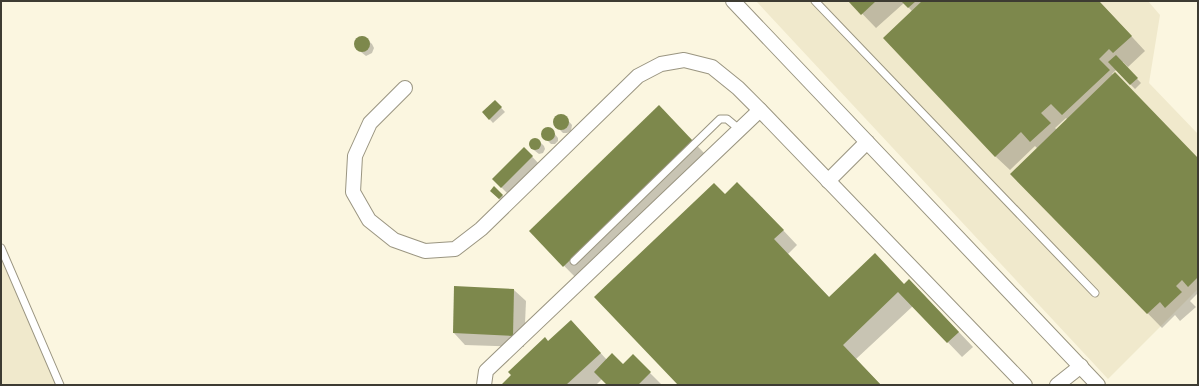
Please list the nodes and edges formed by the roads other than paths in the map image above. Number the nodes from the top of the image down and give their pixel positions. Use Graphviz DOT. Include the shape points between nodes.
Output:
graph roads {
  1 [pos="733,1"];
  2 [pos="815,1"];
  3 [pos="405,88"];
  4 [pos="760,110"];
  5 [pos="739,129"];
  6 [pos="867,142"];
  7 [pos="828,181"];
  8 [pos="1,248"];
  9 [pos="574,261"];
  10 [pos="1095,294"];
  11 [pos="1081,366"];
  12 [pos="60,385"];
  13 [pos="484,385"];
  14 [pos="1025,385"];
  15 [pos="1057,385"];
  16 [pos="1098,385"];
  1 -- 6 [label="street"];
  2 -- 10 [label="lane"];
  3 -- 4 [label="street" via="370,123 355,156 353,192 370,220 394,240 425,251 455,249 481,229 638,76 661,64 684,60 712,67"];
  4 -- 5 [label="street"];
  4 -- 7 [label="street"];
  5 -- 9 [label="lane" via="727,119 716,122"];
  5 -- 13 [label="street" via="486,371"];
  6 -- 7 [label="street"];
  6 -- 11 [label="street"];
  7 -- 14 [label="street"];
  8 -- 12 [label="lane"];
  11 -- 15 [label="street"];
  11 -- 16 [label="street"];
}
